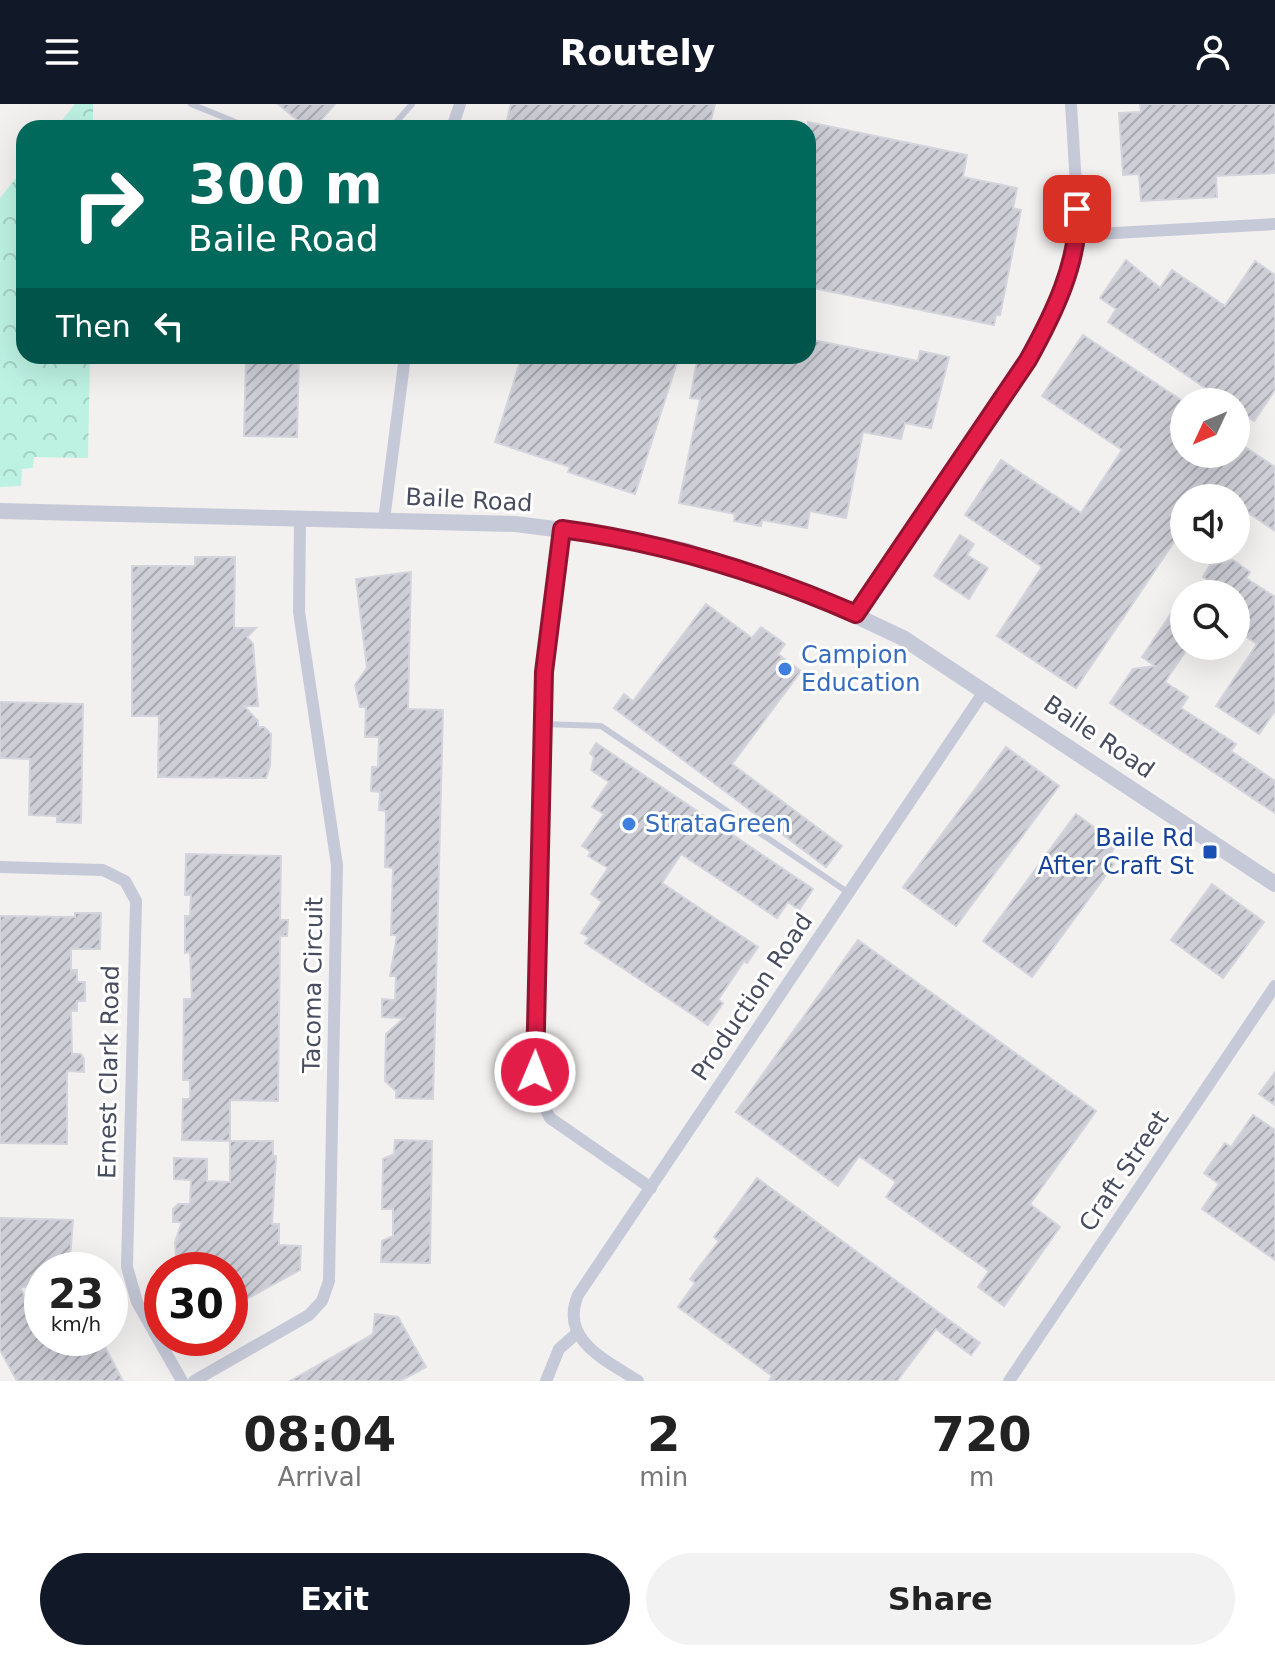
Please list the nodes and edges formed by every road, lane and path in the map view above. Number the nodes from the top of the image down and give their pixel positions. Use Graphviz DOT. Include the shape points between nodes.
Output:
graph roads {
  1 [pos="191,104"];
  2 [pos="412,104"];
  3 [pos="1071,104"];
  4 [pos="230,120"];
  5 [pos="398,120"];
  6 [pos="1275,224"];
  7 [pos="1079,235"];
  8 [pos="404,364"];
  9 [pos="0,511"];
  10 [pos="300,519"];
  11 [pos="384,520"];
  12 [pos="562,529"];
  13 [pos="856,614"];
  14 [pos="985,690"];
  15 [pos="543,724"];
  16 [pos="0,867"];
  17 [pos="1275,884"];
  18 [pos="849,893"];
  19 [pos="1275,986"];
  20 [pos="651,1188"];
  21 [pos="577,1333"];
  22 [pos="182,1381"];
  23 [pos="194,1381"];
  24 [pos="546,1381"];
  25 [pos="638,1381"];
  26 [pos="1009,1381"];
  1 -- 4 [label="lane"];
  2 -- 5 [label="lane"];
  3 -- 7 [label="street"];
  6 -- 7 [label="street"];
  7 -- 13 [label="street" via="1052,317 1028,360"];
  8 -- 11 [label="street"];
  9 -- 10 [label="street, Baile Road"];
  10 -- 11 [label="street, Baile Road"];
  10 -- 23 [label="street, Tacoma Circuit" via="299,612 337,865 329,1281 322,1301 309,1315"];
  11 -- 12 [label="street, Baile Road"];
  12 -- 13 [label="street, Baile Road" via="687,551"];
  12 -- 15 [label="street" via="544,672"];
  13 -- 14 [label="street, Baile Road"];
  14 -- 17 [label="street, Baile Road"];
  14 -- 18 [label="street, Production Road"];
  15 -- 18 [label="lane" via="601,726"];
  15 -- 20 [label="street" via="538,1093 562,1130"];
  16 -- 22 [label="street, Ernest Clark Road" via="103,870 125,881 136,901 127,1267 137,1302"];
  18 -- 20 [label="street, Production Road"];
  19 -- 26 [label="street, Craft Street"];
  20 -- 21 [label="street, Production Road" via="578,1295 573,1315"];
  21 -- 24 [label="street" via="559,1349"];
  21 -- 25 [label="street" via="587,1347"];
}
